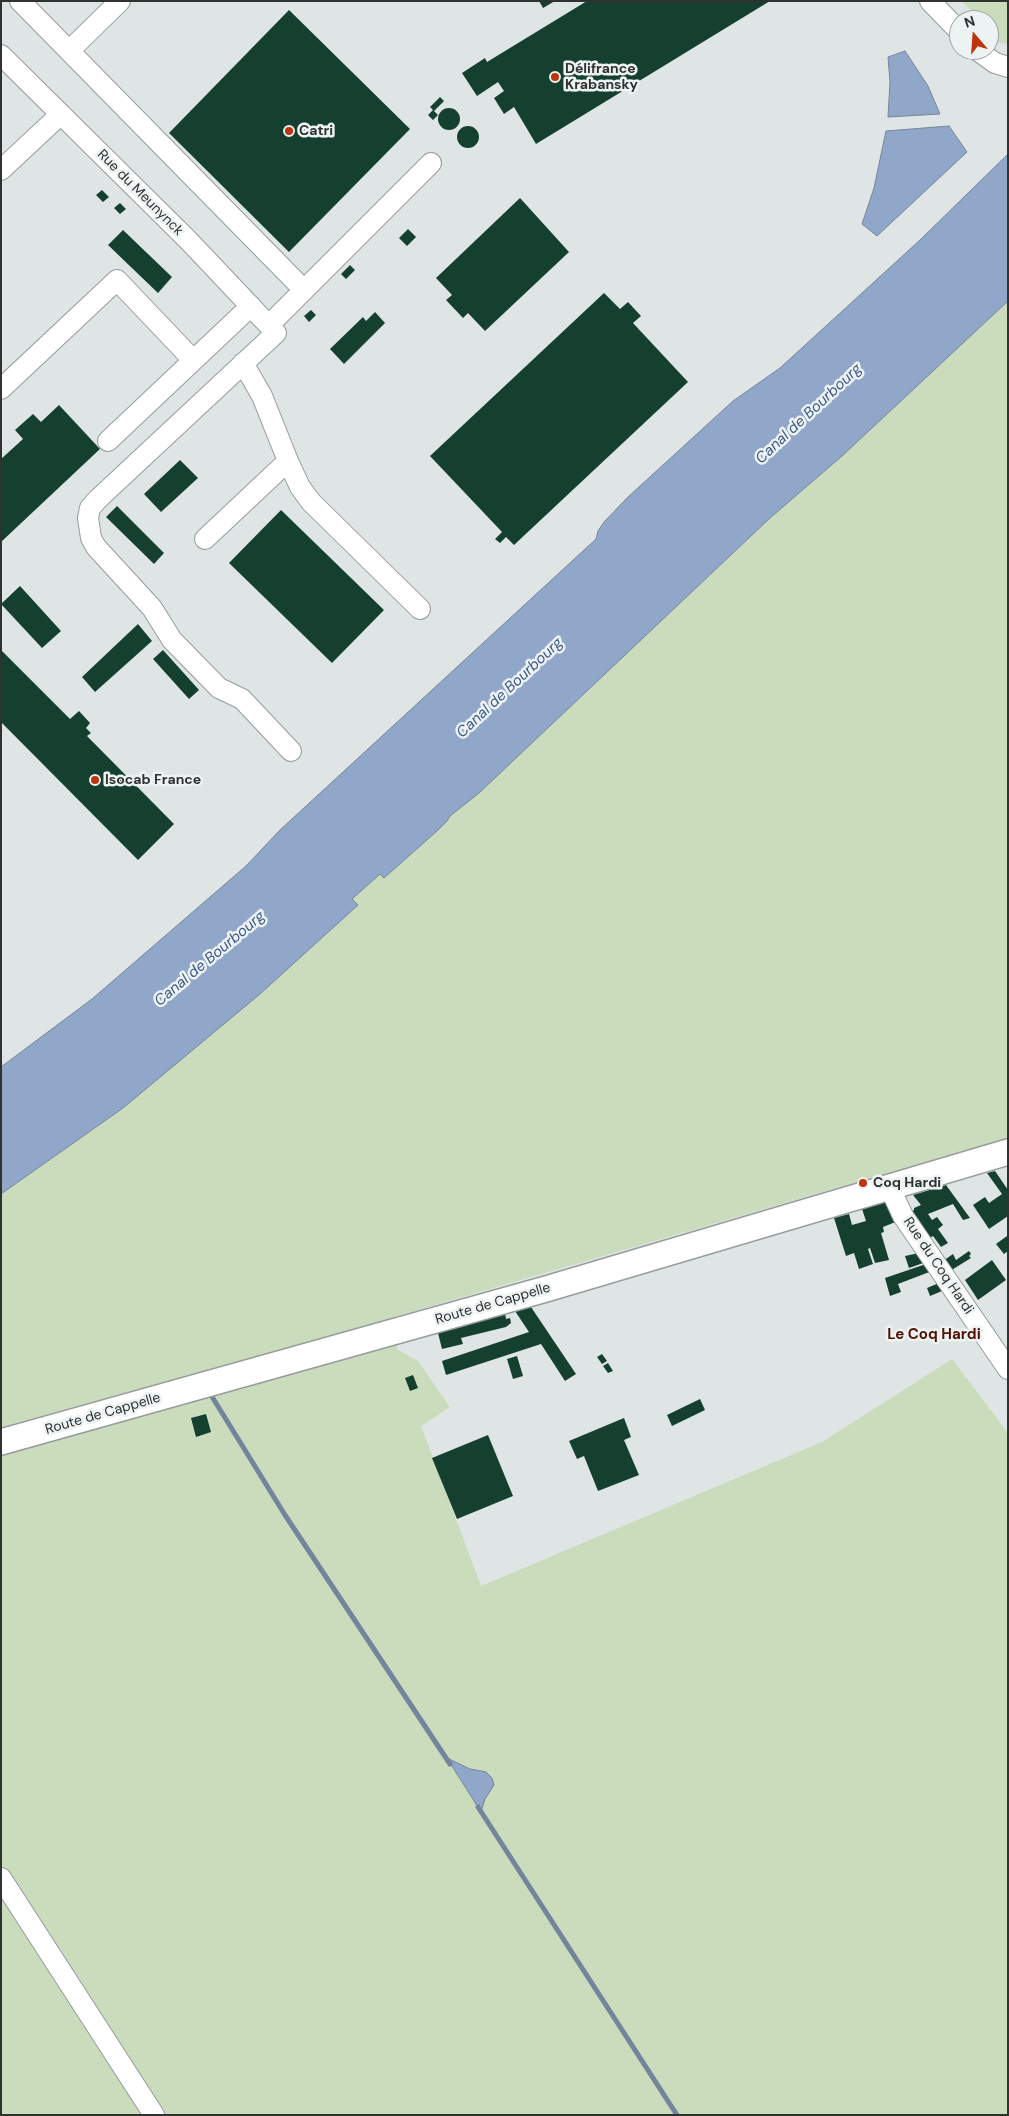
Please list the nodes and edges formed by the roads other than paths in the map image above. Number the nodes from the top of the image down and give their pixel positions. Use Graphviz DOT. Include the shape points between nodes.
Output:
graph roads {
  1 [pos="20,1"];
  2 [pos="120,1"];
  3 [pos="930,1"];
  4 [pos="949,21"];
  5 [pos="69,51"];
  6 [pos="1,55"];
  7 [pos="991,60"];
  8 [pos="1008,67"];
  9 [pos="61,114"];
  10 [pos="430,163"];
  11 [pos="1,170"];
  12 [pos="304,290"];
  13 [pos="251,306"];
  14 [pos="273,329"];
  15 [pos="193,360"];
  16 [pos="243,363"];
  17 [pos="1,389"];
  18 [pos="108,441"];
  19 [pos="288,461"];
  20 [pos="205,539"];
  21 [pos="420,609"];
  22 [pos="291,751"];
  23 [pos="1008,1150"];
  24 [pos="889,1186"];
  25 [pos="1008,1369"];
  26 [pos="1,1442"];
  27 [pos="1,1878"];
  28 [pos="154,2115"];
  1 -- 5 [label="street"];
  2 -- 5 [label="street"];
  3 -- 4 [label="street"];
  5 -- 12 [label="street"];
  6 -- 9 [label="street, Rue du Meunynck"];
  7 -- 8 [label="street"];
  9 -- 11 [label="street"];
  9 -- 13 [label="street, Rue du Meunynck"];
  10 -- 12 [label="street"];
  12 -- 14 [label="street"];
  13 -- 14 [label="street, Rue du Meunynck"];
  13 -- 15 [label="street"];
  14 -- 16 [label="street"];
  15 -- 17 [label="street" via="117,280"];
  15 -- 18 [label="street"];
  16 -- 19 [label="street" via="262,396"];
  16 -- 22 [label="street" via="98,499 90,508 88,525 100,554 152,608 172,640 219,688 242,699"];
  19 -- 20 [label="street"];
  19 -- 21 [label="street" via="311,502"];
  23 -- 24 [label="main road, Route de Cappelle"];
  24 -- 25 [label="street, Rue du Coq Hardi" via="903,1216"];
  24 -- 26 [label="main road, Route de Cappelle" via="546,1289"];
  27 -- 28 [label="street"];
}
